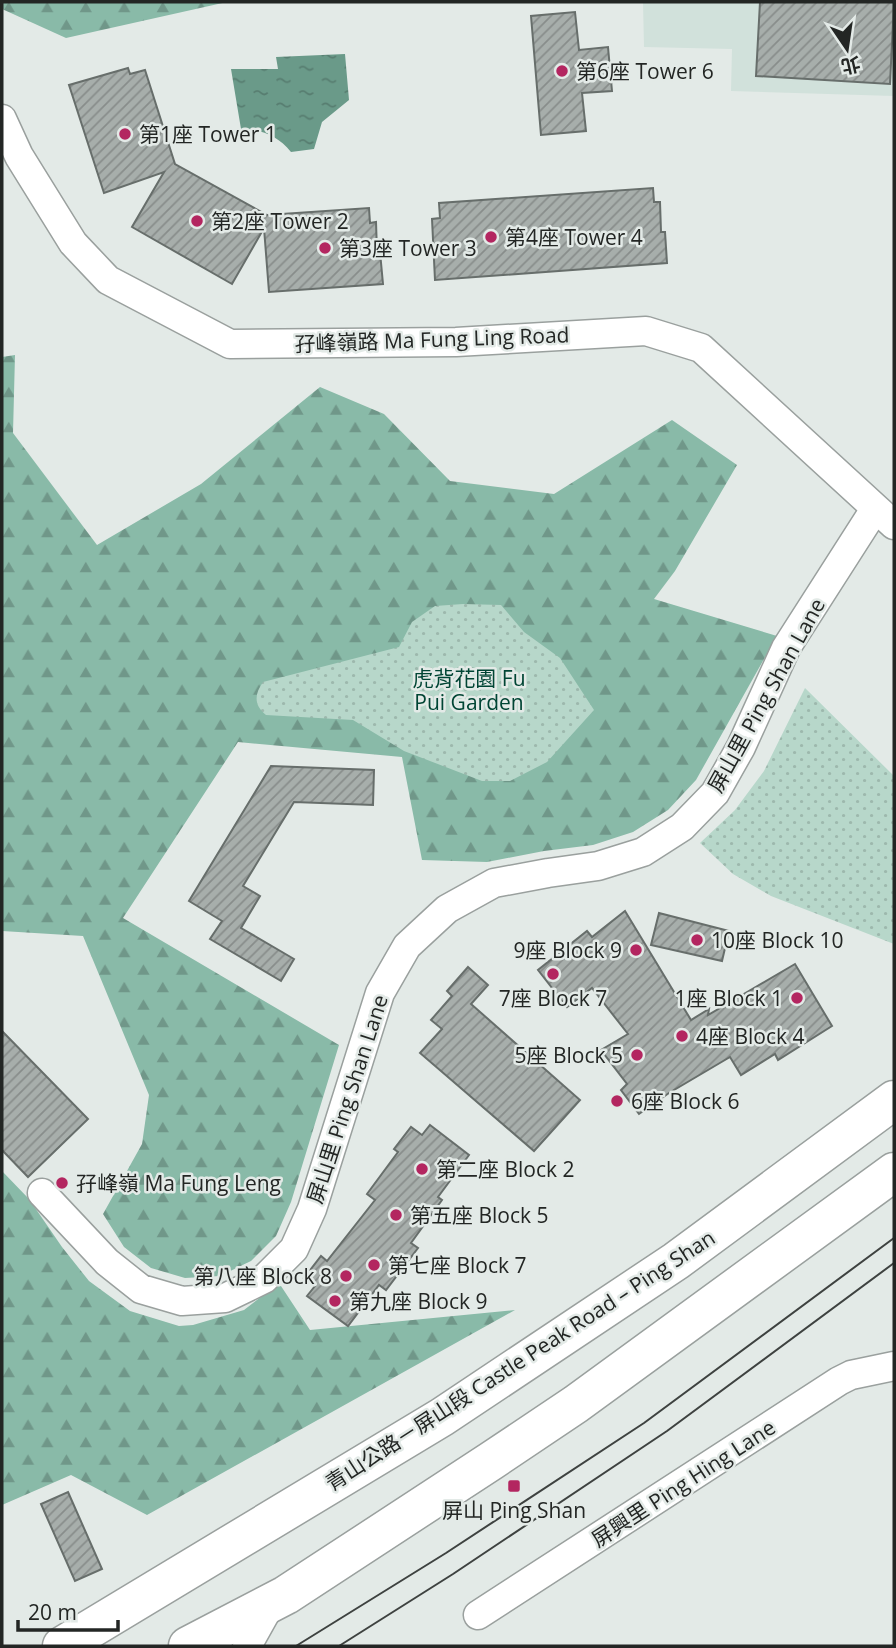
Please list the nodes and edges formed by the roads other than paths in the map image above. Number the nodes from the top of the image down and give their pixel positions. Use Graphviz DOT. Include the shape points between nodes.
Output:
graph roads {
  1 [pos="2,119"];
  2 [pos="885,517"];
  3 [pos="894,1100"];
  4 [pos="894,1171"];
  5 [pos="42,1193"];
  6 [pos="894,1366"];
  7 [pos="270,1605"];
  8 [pos="478,1615"];
  9 [pos="62,1646"];
  10 [pos="188,1646"];
  11 [pos="247,1646"];
  1 -- 2 [label="street, 孖峰嶺路 Ma Fung Ling Road" via="19,156 73,243 108,280 230,344 456,342 646,331 701,348"];
  2 -- 5 [label="street, 屏山里 Ping Shan Lane" via="786,648 715,793 682,827 643,852 610,863 494,883 447,909 407,946 380,993 312,1209 294,1249 264,1279 225,1298 182,1301 141,1289 107,1262"];
  3 -- 9 [label="main road, 青山公路－屏山段 Castle Peak Road – Ping Shan" via="686,1254 442,1417"];
  4 -- 7 [label="main road" via="576,1404"];
  6 -- 8 [label="street, 屏興里 Ping Hing Lane" via="839,1381"];
  7 -- 10 [label="main road"];
  7 -- 11 [label="street"];
}
